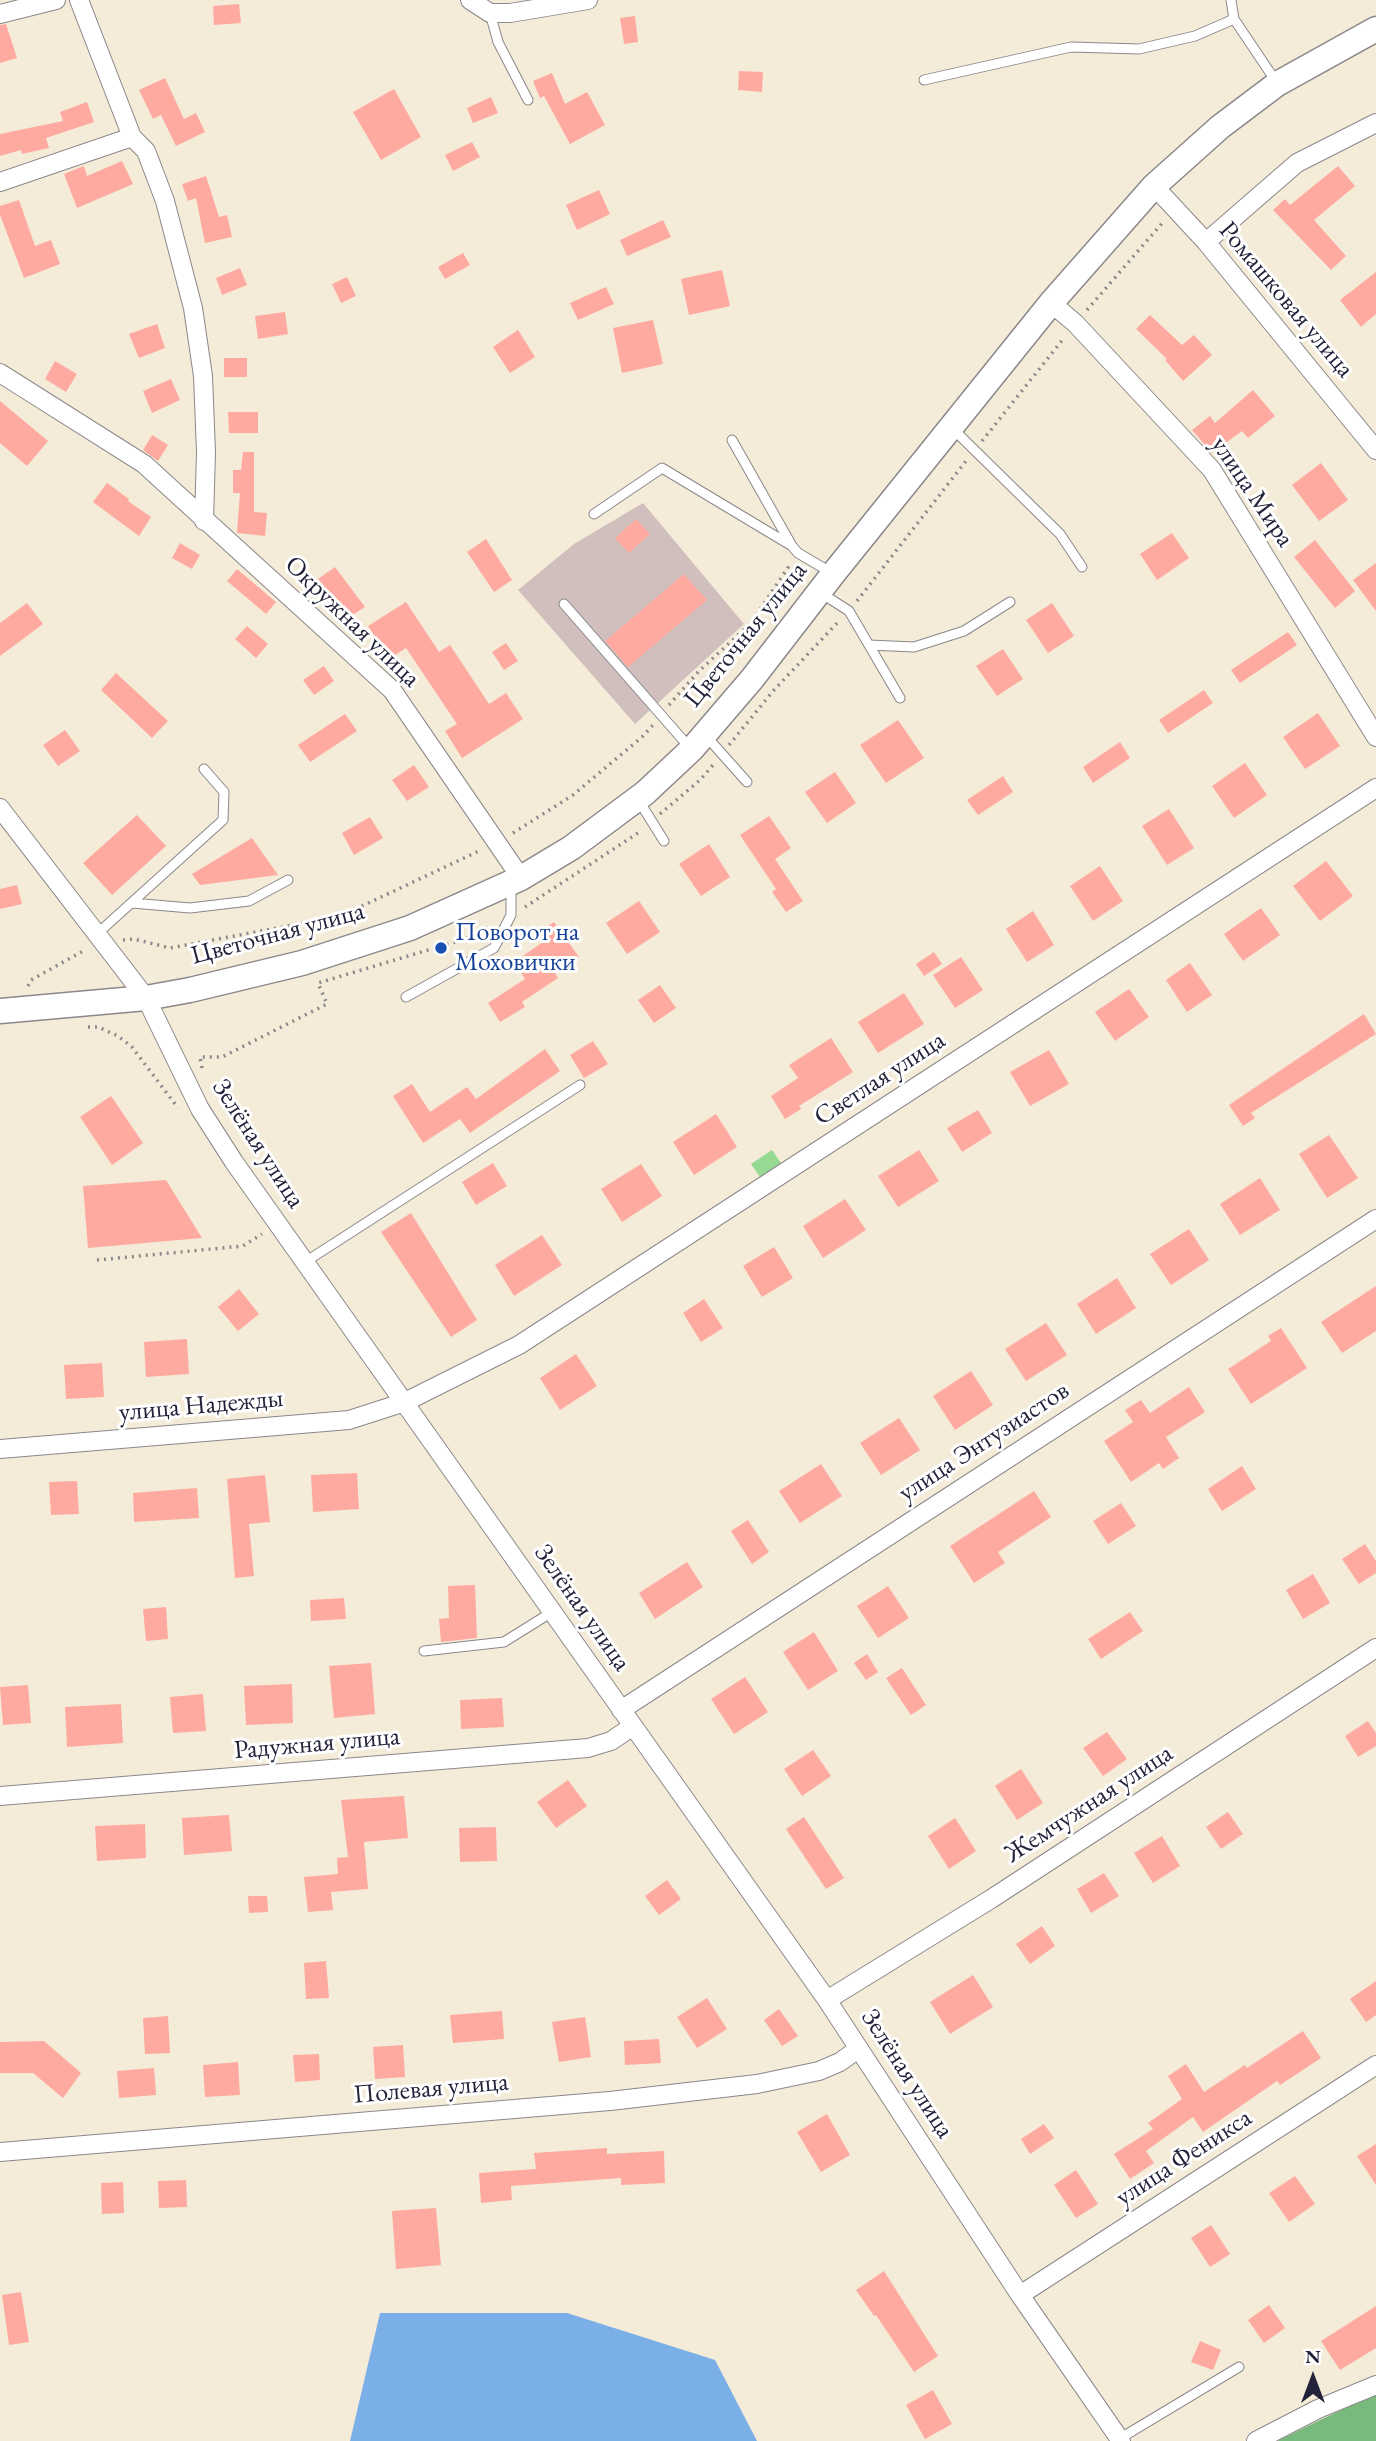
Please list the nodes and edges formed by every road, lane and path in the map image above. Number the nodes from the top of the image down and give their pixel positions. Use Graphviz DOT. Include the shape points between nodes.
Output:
graph roads {
  1 [pos="56,0"];
  2 [pos="79,0"];
  3 [pos="470,0"];
  4 [pos="588,0"];
  5 [pos="1231,0"];
  6 [pos="490,13"];
  7 [pos="0,14"];
  8 [pos="1234,19"];
  9 [pos="1376,29"];
  10 [pos="924,80"];
  11 [pos="1277,84"];
  12 [pos="527,100"];
  13 [pos="1376,123"];
  14 [pos="132,137"];
  15 [pos="0,182"];
  16 [pos="1153,186"];
  17 [pos="1206,243"];
  18 [pos="1051,303"];
  19 [pos="0,373"];
  20 [pos="951,427"];
  21 [pos="732,440"];
  22 [pos="1376,450"];
  23 [pos="594,514"];
  24 [pos="204,521"];
  25 [pos="795,550"];
  26 [pos="1082,567"];
  27 [pos="826,583"];
  28 [pos="1010,601"];
  29 [pos="564,604"];
  30 [pos="869,645"];
  31 [pos="900,698"];
  32 [pos="662,714"];
  33 [pos="1376,737"];
  34 [pos="698,742"];
  35 [pos="204,769"];
  36 [pos="747,782"];
  37 [pos="1376,788"];
  38 [pos="637,798"];
  39 [pos="0,808"];
  40 [pos="664,841"];
  41 [pos="496,843"];
  42 [pos="288,880"];
  43 [pos="516,880"];
  44 [pos="132,903"];
  45 [pos="102,938"];
  46 [pos="318,983"];
  47 [pos="27,989"];
  48 [pos="406,997"];
  49 [pos="146,998"];
  50 [pos="0,1012"];
  51 [pos="80,1026"];
  52 [pos="202,1069"];
  53 [pos="580,1085"];
  54 [pos="200,1109"];
  55 [pos="1376,1219"];
  56 [pos="278,1224"];
  57 [pos="97,1260"];
  58 [pos="305,1262"];
  59 [pos="405,1402"];
  60 [pos="0,1449"];
  61 [pos="552,1612"];
  62 [pos="1376,1648"];
  63 [pos="424,1651"];
  64 [pos="621,1710"];
  65 [pos="633,1726"];
  66 [pos="0,1796"];
  67 [pos="827,2000"];
  68 [pos="858,2049"];
  69 [pos="1376,2065"];
  70 [pos="0,2152"];
  71 [pos="1020,2295"];
  72 [pos="1239,2367"];
  73 [pos="1376,2385"];
  74 [pos="1120,2440"];
  75 [pos="1256,2441"];
  1 -- 7 [label="street"];
  2 -- 14 [label="street"];
  3 -- 6 [label="street"];
  4 -- 6 [label="street"];
  5 -- 8 [label="lane"];
  6 -- 12 [label="lane" via="498,42"];
  8 -- 10 [label="lane" via="1195,36 1139,49 1071,47"];
  8 -- 11 [label="lane"];
  9 -- 11 [label="main road, Цветочная улица"];
  11 -- 16 [label="main road, Цветочная улица"];
  13 -- 17 [label="street" via="1297,163"];
  14 -- 15 [label="street"];
  14 -- 24 [label="street" via="146,151 165,201 193,308 203,376"];
  16 -- 17 [label="street, Ромашковая улица"];
  16 -- 18 [label="main road, Цветочная улица"];
  17 -- 22 [label="street, Ромашковая улица"];
  18 -- 20 [label="main road, Цветочная улица"];
  18 -- 33 [label="street, улица Мира" via="1212,470"];
  19 -- 24 [label="street, Окружная улица" via="144,464"];
  20 -- 26 [label="lane" via="1060,534"];
  20 -- 27 [label="main road, Цветочная улица"];
  21 -- 25 [label="lane"];
  23 -- 25 [label="lane" via="662,468"];
  24 -- 41 [label="street, Окружная улица" via="392,690"];
  25 -- 27 [label="lane"];
  25 -- 32 [label="path" via="751,623 699,671"];
  27 -- 30 [label="lane"];
  27 -- 34 [label="main road, Цветочная улица"];
  28 -- 30 [label="lane" via="964,631 914,647"];
  29 -- 32 [label="lane"];
  30 -- 31 [label="lane"];
  32 -- 34 [label="lane"];
  32 -- 41 [label="path" via="642,737 573,795"];
  34 -- 36 [label="lane"];
  34 -- 38 [label="main road, Цветочная улица"];
  35 -- 44 [label="lane" via="223,792 223,820"];
  37 -- 59 [label="street, Светлая улица" via="519,1345"];
  38 -- 40 [label="lane"];
  38 -- 43 [label="main road, Цветочная улица" via="571,848"];
  39 -- 45 [label="street, Зелёная улица"];
  41 -- 43 [label="street, Окружная улица"];
  41 -- 45 [label="path" via="341,916 170,948 134,939"];
  42 -- 44 [label="lane" via="249,901 190,908"];
  43 -- 48 [label="lane" via="511,915 494,948"];
  43 -- 49 [label="main road, Цветочная улица" via="410,928 302,963"];
  44 -- 45 [label="lane"];
  45 -- 47 [label="path" via="31,980"];
  45 -- 49 [label="street, Зелёная улица"];
  46 -- 52 [label="path" via="327,1004 222,1057 200,1057"];
  49 -- 50 [label="main road, Цветочная улица"];
  49 -- 54 [label="street, Зелёная улица"];
  51 -- 54 [label="path" via="98,1027 132,1047 183,1115"];
  53 -- 58 [label="lane"];
  54 -- 56 [label="street, Зелёная улица"];
  55 -- 64 [label="street, улица Энтузиастов"];
  56 -- 57 [label="path" via="243,1247"];
  56 -- 58 [label="street, Зелёная улица"];
  58 -- 59 [label="street, Зелёная улица"];
  59 -- 60 [label="street, улица Надежды" via="349,1420"];
  59 -- 61 [label="street, Зелёная улица"];
  61 -- 63 [label="lane" via="503,1642"];
  61 -- 64 [label="street, Зелёная улица"];
  62 -- 67 [label="street, Жемчужная улица"];
  64 -- 65 [label="street, Зелёная улица"];
  65 -- 66 [label="street, Радужная улица" via="611,1741 589,1748"];
  65 -- 67 [label="street, Зелёная улица"];
  67 -- 68 [label="street, Зелёная улица"];
  68 -- 70 [label="street, Полевая улица" via="819,2071 757,2084 610,2101"];
  68 -- 71 [label="street, Зелёная улица"];
  69 -- 71 [label="street, улица Феникса"];
  71 -- 74 [label="street, Зелёная улица"];
  72 -- 74 [label="lane"];
  73 -- 75 [label="street"];
}
